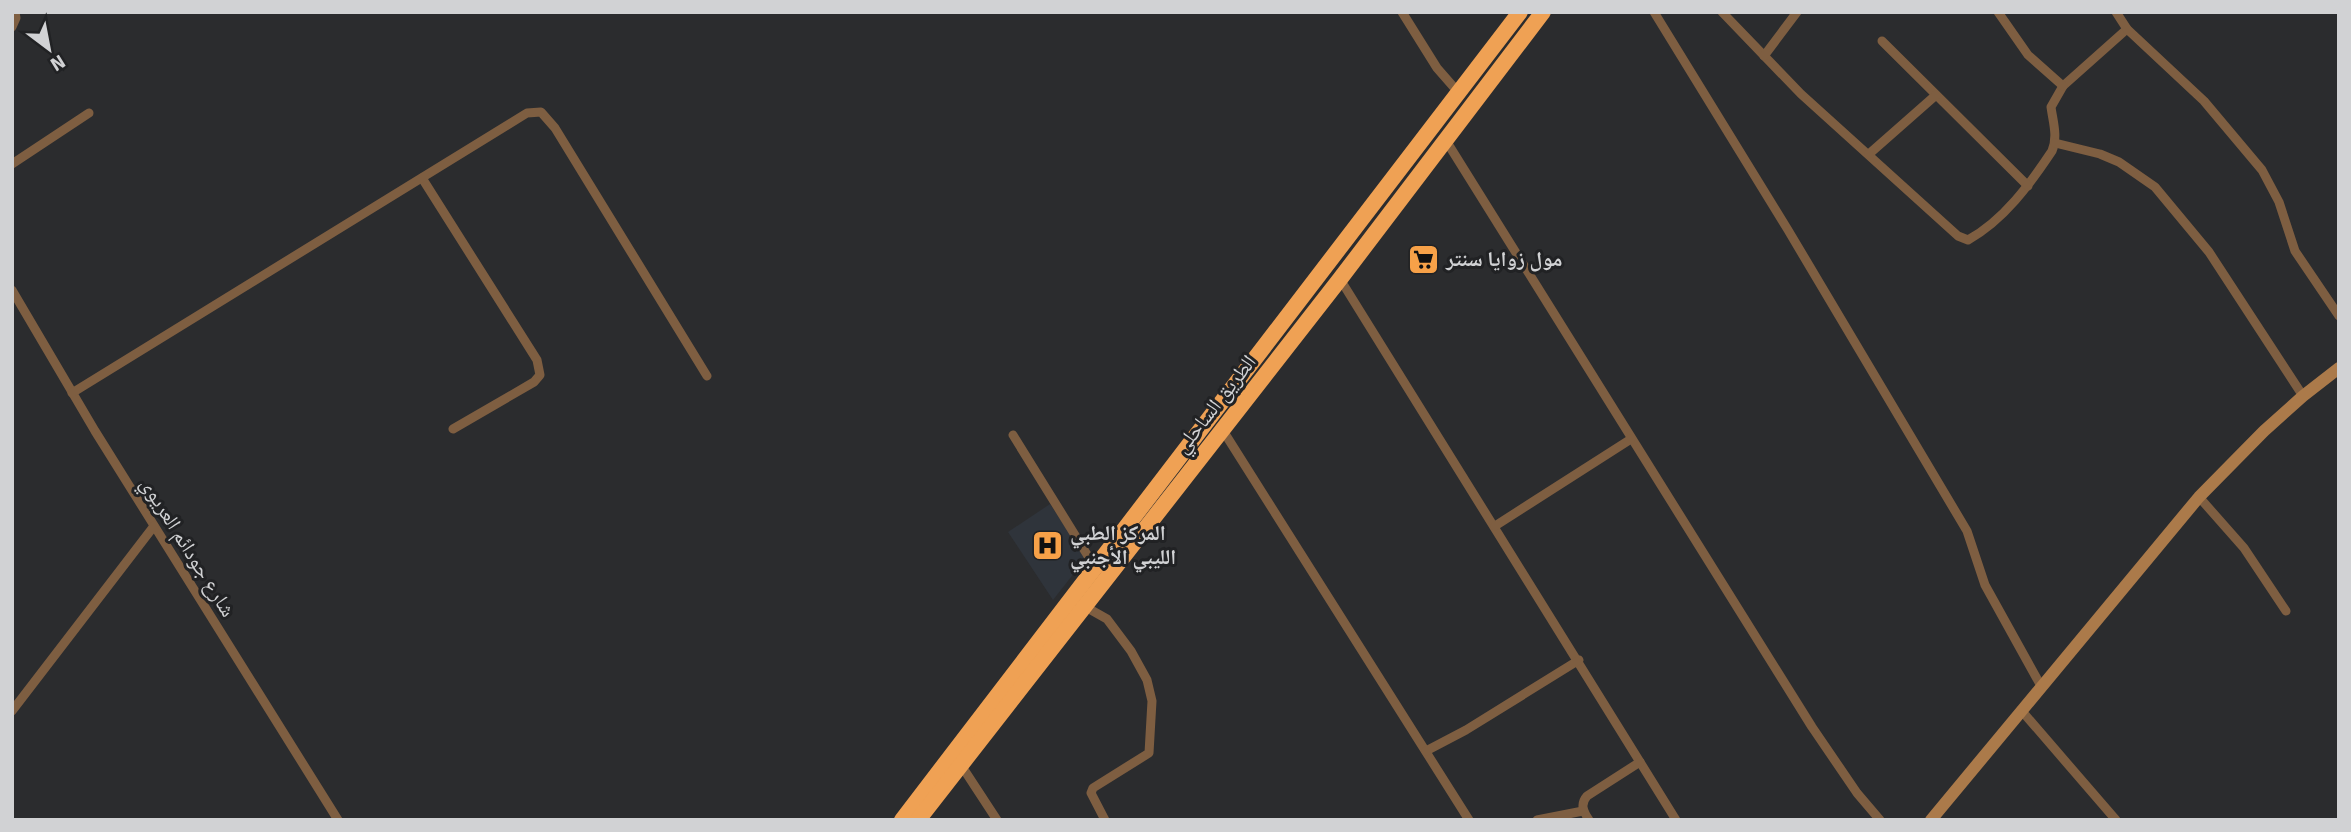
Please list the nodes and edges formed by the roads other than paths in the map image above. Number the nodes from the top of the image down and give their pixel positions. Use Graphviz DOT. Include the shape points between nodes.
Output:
graph roads {
  1 [pos="15,12"];
  2 [pos="1402,12"];
  3 [pos="1520,12"];
  4 [pos="1543,12"];
  5 [pos="1654,12"];
  6 [pos="1722,12"];
  7 [pos="1797,12"];
  8 [pos="1998,12"];
  9 [pos="2116,12"];
  10 [pos="12,27"];
  11 [pos="2127,29"];
  12 [pos="1882,41"];
  13 [pos="1764,56"];
  14 [pos="2063,86"];
  15 [pos="1458,92"];
  16 [pos="1936,95"];
  17 [pos="89,113"];
  18 [pos="1445,139"];
  19 [pos="2055,143"];
  20 [pos="1869,154"];
  21 [pos="12,164"];
  22 [pos="422,178"];
  23 [pos="2028,186"];
  24 [pos="1340,279"];
  25 [pos="12,290"];
  26 [pos="2339,316"];
  27 [pos="2339,368"];
  28 [pos="707,376"];
  29 [pos="72,393"];
  30 [pos="2303,396"];
  31 [pos="453,429"];
  32 [pos="1222,429"];
  33 [pos="1013,435"];
  34 [pos="1631,439"];
  35 [pos="2199,497"];
  36 [pos="155,526"];
  37 [pos="1494,526"];
  38 [pos="1096,569"];
  39 [pos="1084,606"];
  40 [pos="2286,611"];
  41 [pos="1579,660"];
  42 [pos="2041,686"];
  43 [pos="2021,710"];
  44 [pos="12,711"];
  45 [pos="1426,751"];
  46 [pos="1640,762"];
  47 [pos="961,765"];
  48 [pos="1586,815"];
  49 [pos="338,820"];
  50 [pos="902,820"];
  51 [pos="918,820"];
  52 [pos="997,820"];
  53 [pos="1105,820"];
  54 [pos="1469,820"];
  55 [pos="1537,820"];
  56 [pos="1676,820"];
  57 [pos="1880,820"];
  58 [pos="1931,820"];
  59 [pos="2116,820"];
  1 -- 10 [label="street"];
  2 -- 15 [label="street"];
  3 -- 15 [label="highway, الطريق الساحلي"];
  4 -- 18 [label="highway, الطريق الساحلي"];
  5 -- 42 [label="street" via="1967,531 1985,585"];
  6 -- 13 [label="street"];
  7 -- 13 [label="street"];
  8 -- 14 [label="street" via="2028,55"];
  9 -- 11 [label="street"];
  11 -- 14 [label="street"];
  11 -- 26 [label="street" via="2204,101 2262,170 2279,202 2295,251"];
  12 -- 16 [label="street"];
  13 -- 20 [label="street"];
  14 -- 19 [label="street" via="2051,107"];
  15 -- 38 [label="highway, الطريق الساحلي"];
  16 -- 20 [label="street"];
  16 -- 23 [label="street"];
  17 -- 21 [label="street"];
  18 -- 24 [label="highway, الطريق الساحلي"];
  18 -- 34 [label="street"];
  19 -- 23 [label="street"];
  19 -- 30 [label="street" via="2119,162 2155,187 2210,252"];
  20 -- 23 [label="street" via="1958,236 1968,240"];
  22 -- 28 [label="street" via="527,113 541,112"];
  22 -- 29 [label="street"];
  22 -- 31 [label="street" via="537,360 540,375"];
  24 -- 32 [label="highway, الطريق الساحلي"];
  24 -- 37 [label="street"];
  25 -- 29 [label="street, شارع جودائم العريوي"];
  27 -- 30 [label="street"];
  29 -- 36 [label="street, شارع جودائم العريوي"];
  30 -- 35 [label="street"];
  32 -- 39 [label="highway, الطريق الساحلي"];
  32 -- 45 [label="street"];
  33 -- 38 [label="street"];
  34 -- 37 [label="street"];
  34 -- 57 [label="street" via="1812,727"];
  35 -- 40 [label="street" via="2244,548"];
  35 -- 42 [label="street"];
  36 -- 44 [label="street"];
  36 -- 49 [label="street, شارع جودائم العريوي"];
  37 -- 41 [label="street"];
  38 -- 50 [label="highway, الطريق الساحلي"];
  39 -- 47 [label="highway, الطريق الساحلي"];
  39 -- 53 [label="street" via="1107,619 1131,651 1147,680 1152,701 1149,753 1091,793"];
  41 -- 45 [label="street"];
  41 -- 46 [label="street"];
  42 -- 43 [label="street"];
  43 -- 58 [label="street"];
  43 -- 59 [label="street"];
  45 -- 54 [label="street"];
  46 -- 48 [label="street" via="1587,796 1583,800"];
  46 -- 56 [label="street"];
  47 -- 51 [label="highway, الطريق الساحلي"];
  47 -- 52 [label="street"];
  48 -- 55 [label="street"];
}
